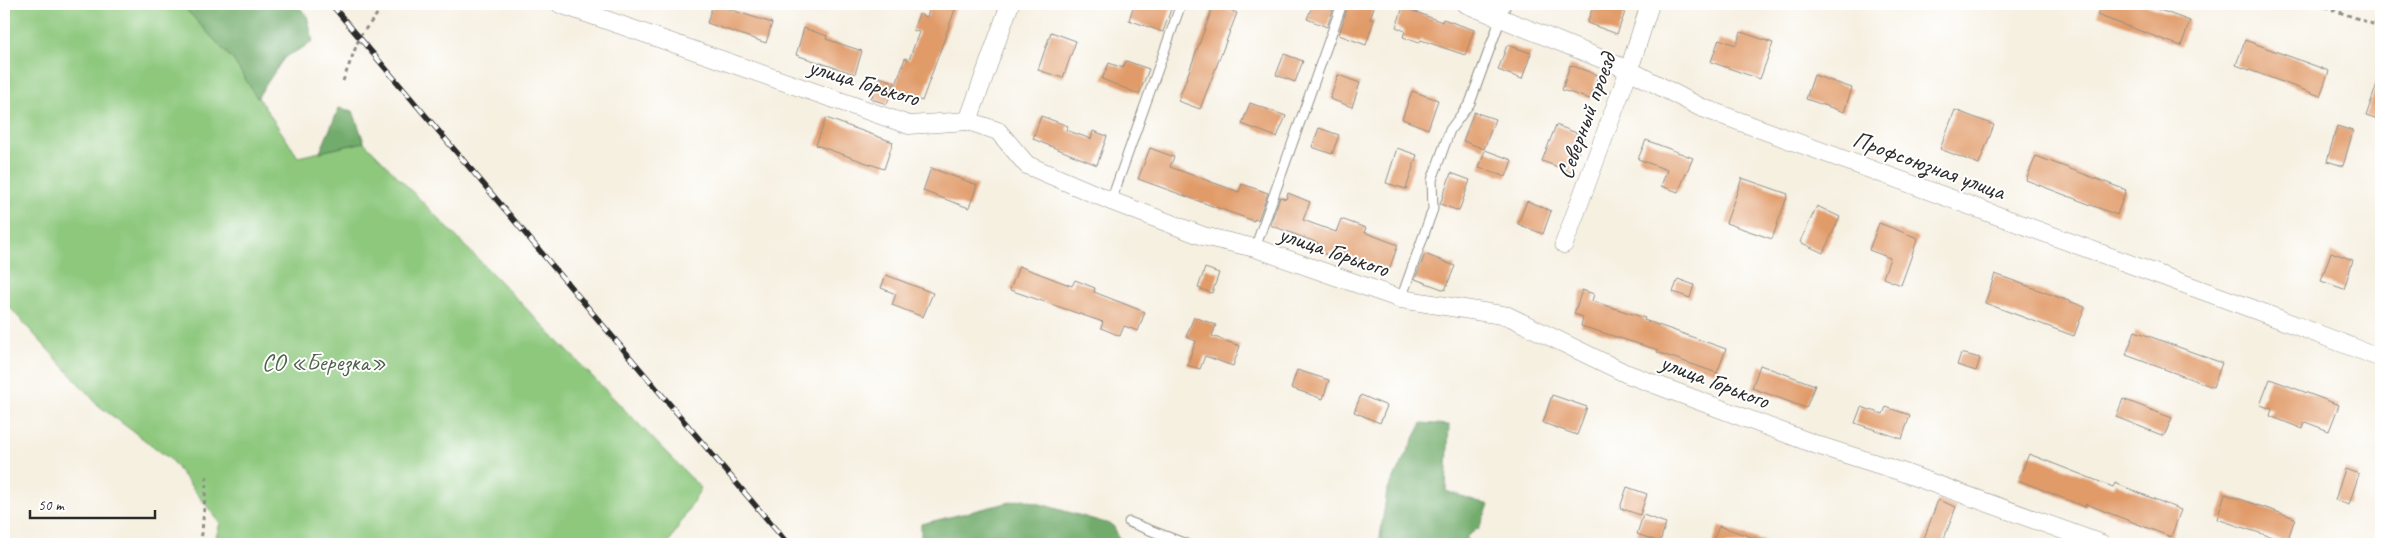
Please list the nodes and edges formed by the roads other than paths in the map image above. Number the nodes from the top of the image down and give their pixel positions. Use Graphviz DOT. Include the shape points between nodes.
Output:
graph roads {
  1 [pos="560,4"];
  2 [pos="1010,4"];
  3 [pos="1181,4"];
  4 [pos="1342,4"];
  5 [pos="1466,4"];
  6 [pos="1650,4"];
  7 [pos="1503,10"];
  8 [pos="1628,70"];
  9 [pos="968,120"];
  10 [pos="1111,201"];
  11 [pos="1564,244"];
  12 [pos="1255,248"];
  13 [pos="1401,299"];
  14 [pos="2381,358"];
  15 [pos="1129,522"];
  16 [pos="1186,544"];
  17 [pos="2102,544"];
  1 -- 9 [label="street, улица Горького" via="909,125"];
  2 -- 9 [label="street"];
  3 -- 10 [label="lane"];
  4 -- 12 [label="lane"];
  5 -- 7 [label="street, Профсоюзная улица"];
  6 -- 8 [label="street, Северный проезд"];
  7 -- 8 [label="street, Профсоюзная улица"];
  7 -- 13 [label="lane" via="1470,103 1450,130 1432,180 1433,209"];
  8 -- 11 [label="street, Северный проезд"];
  8 -- 14 [label="street, Профсоюзная улица" via="1700,106"];
  9 -- 10 [label="street, улица Горького" via="998,131 1027,165"];
  10 -- 12 [label="street, улица Горького" via="1203,236"];
  12 -- 13 [label="street, улица Горького"];
  13 -- 17 [label="street, улица Горького" via="1508,316 1625,373 1817,445"];
  15 -- 16 [label="lane"];
}
